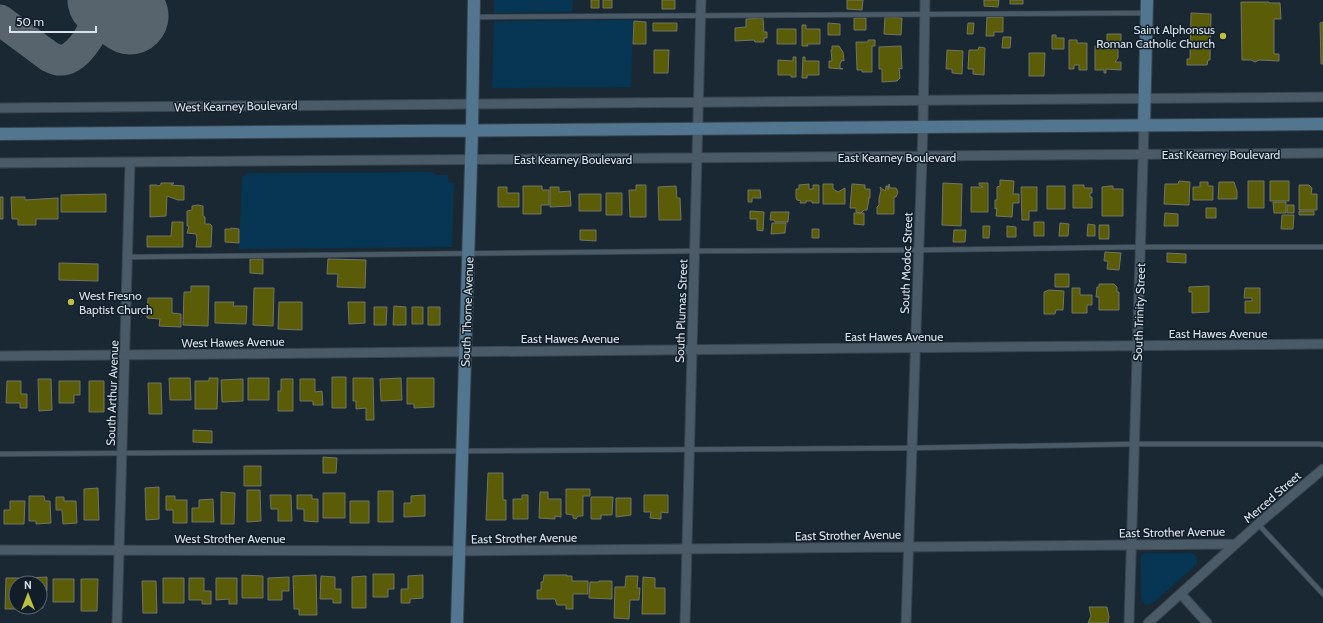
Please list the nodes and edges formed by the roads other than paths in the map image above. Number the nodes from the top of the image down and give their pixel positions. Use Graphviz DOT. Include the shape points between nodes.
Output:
graph roads {
  1 [pos="474,0"];
  2 [pos="701,0"];
  3 [pos="925,0"];
  4 [pos="1147,0"];
  5 [pos="1146,13"];
  6 [pos="924,14"];
  7 [pos="700,15"];
  8 [pos="474,17"];
  9 [pos="1323,97"];
  10 [pos="1145,99"];
  11 [pos="923,100"];
  12 [pos="699,102"];
  13 [pos="473,104"];
  14 [pos="0,108"];
  15 [pos="1323,124"];
  16 [pos="1144,126"];
  17 [pos="923,127"];
  18 [pos="698,128"];
  19 [pos="472,131"];
  20 [pos="0,134"];
  21 [pos="1323,153"];
  22 [pos="1143,155"];
  23 [pos="922,156"];
  24 [pos="697,158"];
  25 [pos="471,160"];
  26 [pos="0,163"];
  27 [pos="130,163"];
  28 [pos="1141,247"];
  29 [pos="1323,247"];
  30 [pos="918,250"];
  31 [pos="695,251"];
  32 [pos="468,254"];
  33 [pos="128,257"];
  34 [pos="1323,344"];
  35 [pos="1138,346"];
  36 [pos="915,348"];
  37 [pos="692,349"];
  38 [pos="466,351"];
  39 [pos="0,356"];
  40 [pos="125,356"];
  41 [pos="1135,444"];
  42 [pos="1323,445"];
  43 [pos="912,448"];
  44 [pos="690,450"];
  45 [pos="462,451"];
  46 [pos="0,454"];
  47 [pos="122,454"];
  48 [pos="1323,469"];
  49 [pos="1258,524"];
  50 [pos="1132,544"];
  51 [pos="1236,544"];
  52 [pos="908,547"];
  53 [pos="687,549"];
  54 [pos="0,550"];
  55 [pos="119,550"];
  56 [pos="460,551"];
  57 [pos="1181,594"];
  58 [pos="1323,594"];
  59 [pos="117,623"];
  60 [pos="457,623"];
  61 [pos="685,623"];
  62 [pos="906,623"];
  63 [pos="1129,623"];
  64 [pos="1148,623"];
  65 [pos="1207,623"];
  1 -- 8 [label="main road, South Thorne Avenue"];
  2 -- 7 [label="street, South Plumas Street"];
  3 -- 6 [label="street, South Modoc Street"];
  4 -- 5 [label="main road, South Trinity Street"];
  5 -- 6 [label="lane"];
  5 -- 10 [label="main road, South Trinity Street"];
  6 -- 7 [label="lane"];
  6 -- 11 [label="street, South Modoc Street"];
  7 -- 8 [label="lane"];
  7 -- 12 [label="street, South Plumas Street"];
  8 -- 13 [label="main road, South Thorne Avenue"];
  9 -- 10 [label="street"];
  10 -- 11 [label="street"];
  10 -- 16 [label="main road, South Trinity Street"];
  11 -- 12 [label="street"];
  11 -- 17 [label="street, South Modoc Street"];
  12 -- 13 [label="street"];
  12 -- 18 [label="street, South Plumas Street"];
  13 -- 14 [label="street, West Kearney Boulevard"];
  13 -- 19 [label="main road, South Thorne Avenue"];
  15 -- 16 [label="main road"];
  16 -- 17 [label="main road"];
  16 -- 22 [label="street, South Trinity Street"];
  17 -- 18 [label="main road"];
  17 -- 23 [label="street, South Modoc Street"];
  18 -- 19 [label="main road"];
  18 -- 24 [label="street, South Plumas Street"];
  19 -- 20 [label="main road"];
  19 -- 25 [label="main road, South Thorne Avenue"];
  21 -- 22 [label="street, East Kearney Boulevard"];
  22 -- 23 [label="street, East Kearney Boulevard"];
  22 -- 28 [label="street, South Trinity Street"];
  23 -- 24 [label="street, East Kearney Boulevard"];
  23 -- 30 [label="street, South Modoc Street"];
  24 -- 25 [label="street, East Kearney Boulevard"];
  24 -- 31 [label="street, South Plumas Street"];
  25 -- 27 [label="street"];
  25 -- 32 [label="main road, South Thorne Avenue"];
  26 -- 27 [label="street"];
  27 -- 33 [label="street, South Arthur Avenue"];
  28 -- 29 [label="lane"];
  28 -- 30 [label="lane"];
  28 -- 35 [label="street, South Trinity Street"];
  30 -- 31 [label="lane"];
  30 -- 36 [label="street, South Modoc Street"];
  31 -- 32 [label="lane"];
  31 -- 37 [label="street, South Plumas Street"];
  32 -- 33 [label="lane"];
  32 -- 38 [label="main road, South Thorne Avenue"];
  33 -- 40 [label="street, South Arthur Avenue"];
  34 -- 35 [label="street, East Hawes Avenue"];
  35 -- 36 [label="street, East Hawes Avenue"];
  35 -- 41 [label="street, South Trinity Street"];
  36 -- 37 [label="street, East Hawes Avenue"];
  36 -- 43 [label="street, South Modoc Street"];
  37 -- 38 [label="street, East Hawes Avenue"];
  37 -- 44 [label="street, South Plumas Street"];
  38 -- 40 [label="street, West Hawes Avenue"];
  38 -- 45 [label="main road, South Thorne Avenue"];
  39 -- 40 [label="street, West Hawes Avenue"];
  40 -- 47 [label="street, South Arthur Avenue"];
  41 -- 42 [label="lane"];
  41 -- 43 [label="lane"];
  41 -- 50 [label="street, South Trinity Street"];
  43 -- 44 [label="lane"];
  43 -- 52 [label="street, South Modoc Street"];
  44 -- 45 [label="lane"];
  44 -- 53 [label="street, South Plumas Street"];
  45 -- 47 [label="lane"];
  45 -- 56 [label="main road, South Thorne Avenue"];
  46 -- 47 [label="lane"];
  47 -- 55 [label="street, South Arthur Avenue"];
  48 -- 49 [label="street, Merced Street"];
  49 -- 51 [label="street, Merced Street"];
  49 -- 58 [label="lane"];
  50 -- 51 [label="street, East Strother Avenue"];
  50 -- 52 [label="street, East Strother Avenue"];
  50 -- 63 [label="street, South Trinity Street"];
  51 -- 57 [label="street, Merced Street"];
  52 -- 53 [label="street, East Strother Avenue"];
  52 -- 62 [label="street, South Modoc Street"];
  53 -- 56 [label="street, East Strother Avenue"];
  53 -- 61 [label="street, South Plumas Street"];
  54 -- 55 [label="street, West Strother Avenue"];
  55 -- 56 [label="street, West Strother Avenue"];
  55 -- 59 [label="street, South Arthur Avenue"];
  56 -- 60 [label="main road, South Thorne Avenue"];
  57 -- 64 [label="street, Merced Street"];
  57 -- 65 [label="street"];
}
